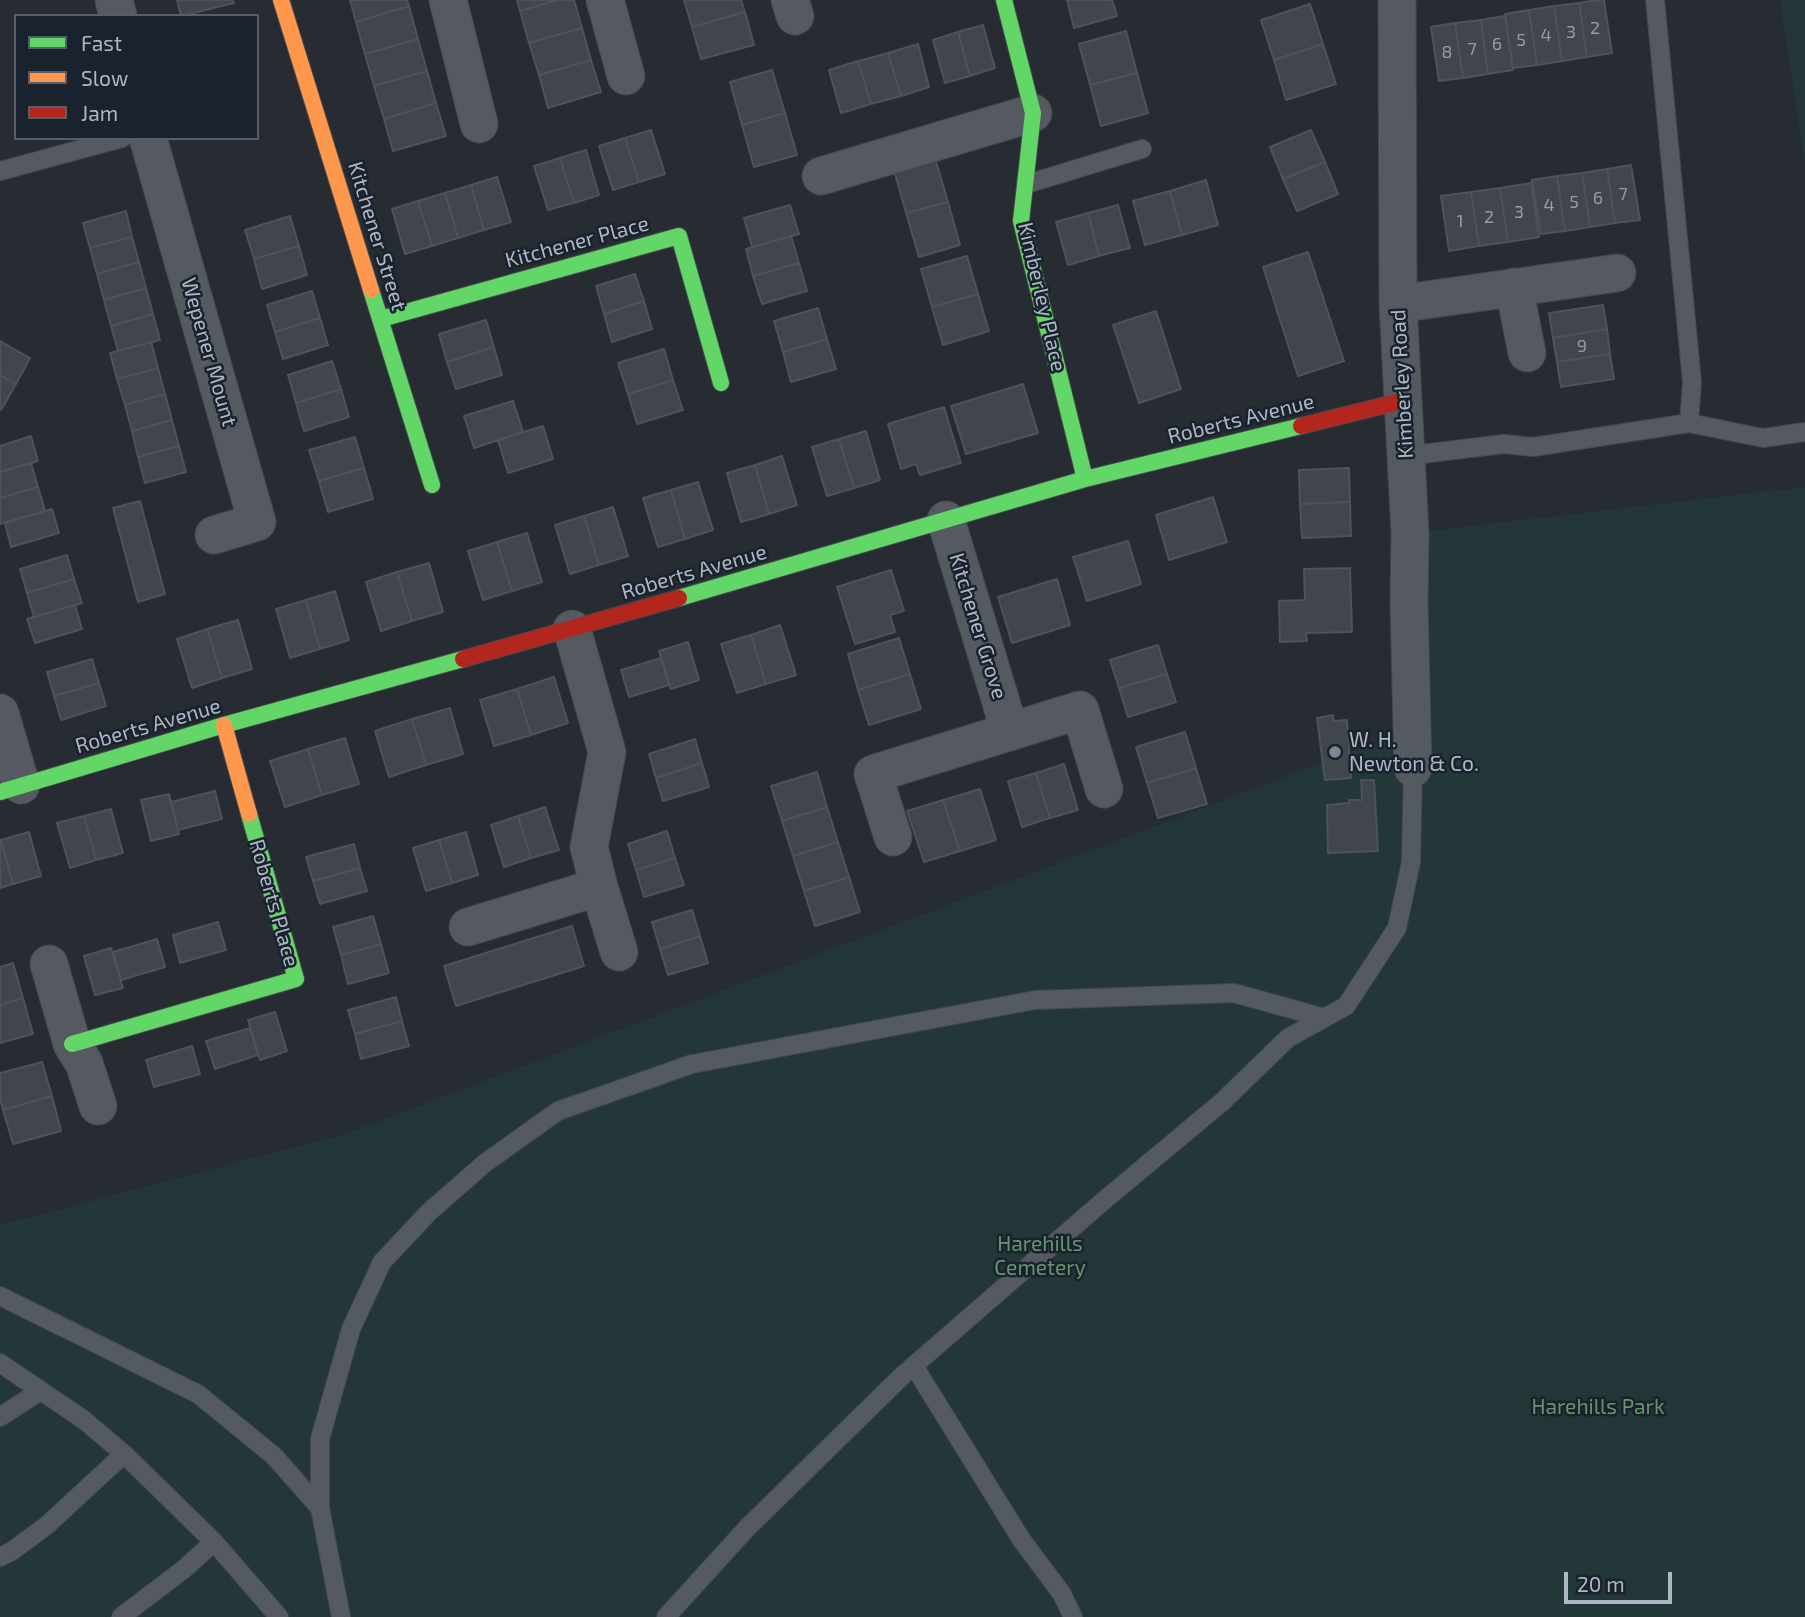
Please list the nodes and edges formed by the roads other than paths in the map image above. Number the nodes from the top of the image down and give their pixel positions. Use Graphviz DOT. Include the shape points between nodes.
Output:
graph roads {
  1 [pos="281,0"];
  2 [pos="448,0"];
  3 [pos="605,0"];
  4 [pos="1004,0"];
  5 [pos="1397,0"];
  6 [pos="1655,0"];
  7 [pos="626,76"];
  8 [pos="1033,113"];
  9 [pos="479,124"];
  10 [pos="115,140"];
  11 [pos="149,140"];
  12 [pos="1142,149"];
  13 [pos="0,171"];
  14 [pos="821,176"];
  15 [pos="1027,184"];
  16 [pos="1617,273"];
  17 [pos="1514,287"];
  18 [pos="1398,304"];
  19 [pos="381,319"];
  20 [pos="1527,353"];
  21 [pos="721,383"];
  22 [pos="1402,401"];
  23 [pos="1689,423"];
  24 [pos="1805,432"];
  25 [pos="1405,456"];
  26 [pos="1085,479"];
  27 [pos="432,485"];
  28 [pos="946,520"];
  29 [pos="214,535"];
  30 [pos="572,629"];
  31 [pos="0,713"];
  32 [pos="224,725"];
  33 [pos="1010,732"];
  34 [pos="1413,768"];
  35 [pos="11,789"];
  36 [pos="1104,789"];
  37 [pos="893,837"];
  38 [pos="599,887"];
  39 [pos="468,927"];
  40 [pos="619,953"];
  41 [pos="49,964"];
  42 [pos="1324,1018"];
  43 [pos="72,1044"];
  44 [pos="98,1106"];
  45 [pos="0,1296"];
  46 [pos="0,1363"];
  47 [pos="914,1366"];
  48 [pos="40,1391"];
  49 [pos="0,1418"];
  50 [pos="124,1454"];
  51 [pos="320,1508"];
  52 [pos="214,1542"];
  53 [pos="0,1557"];
  54 [pos="121,1617"];
  55 [pos="279,1617"];
  56 [pos="341,1617"];
  57 [pos="666,1617"];
  58 [pos="1073,1617"];
  1 -- 19 [label="street, Kitchener Street"];
  2 -- 9 [label="street"];
  3 -- 7 [label="street"];
  4 -- 8 [label="street, Kimberley Place"];
  5 -- 18 [label="street, Kimberley Road"];
  6 -- 23 [label="lane" via="1692,382"];
  8 -- 14 [label="street"];
  8 -- 15 [label="street, Kimberley Place"];
  10 -- 13 [label="lane"];
  11 -- 29 [label="street, Wepener Mount" via="257,522"];
  12 -- 15 [label="lane"];
  15 -- 26 [label="street, Kimberley Place" via="1021,221"];
  16 -- 17 [label="street"];
  17 -- 18 [label="street"];
  17 -- 20 [label="street"];
  18 -- 22 [label="street, Kimberley Road"];
  19 -- 21 [label="street, Kitchener Place" via="679,236"];
  19 -- 27 [label="street, Kitchener Street"];
  22 -- 25 [label="street, Kimberley Road"];
  22 -- 26 [label="street, Roberts Avenue"];
  23 -- 24 [label="lane" via="1763,438"];
  23 -- 25 [label="lane" via="1532,447 1504,444"];
  25 -- 34 [label="street, Kimberley Road"];
  26 -- 28 [label="street, Roberts Avenue"];
  28 -- 30 [label="street, Roberts Avenue"];
  28 -- 33 [label="street, Kitchener Grove"];
  30 -- 32 [label="street, Roberts Avenue"];
  30 -- 38 [label="street" via="607,752 589,847"];
  31 -- 35 [label="street"];
  32 -- 35 [label="street, Roberts Avenue"];
  32 -- 43 [label="street, Roberts Place" via="296,979"];
  33 -- 36 [label="street" via="1080,710"];
  33 -- 37 [label="street" via="873,774"];
  34 -- 42 [label="lane" via="1411,862 1396,928 1346,1006"];
  38 -- 39 [label="street"];
  38 -- 40 [label="street"];
  41 -- 43 [label="street"];
  42 -- 47 [label="lane" via="1288,1038 1222,1102"];
  42 -- 51 [label="lane" via="1234,993 1035,1000 692,1064 558,1111 485,1163 382,1262 351,1329 320,1439"];
  43 -- 44 [label="street" via="84,1063"];
  45 -- 51 [label="lane" via="198,1394 274,1456"];
  46 -- 48 [label="lane"];
  47 -- 57 [label="lane" via="747,1528"];
  47 -- 58 [label="lane"];
  48 -- 49 [label="lane"];
  48 -- 50 [label="lane"];
  50 -- 52 [label="lane"];
  50 -- 53 [label="lane" via="46,1526"];
  51 -- 56 [label="lane"];
  52 -- 54 [label="lane"];
  52 -- 55 [label="lane"];
}
